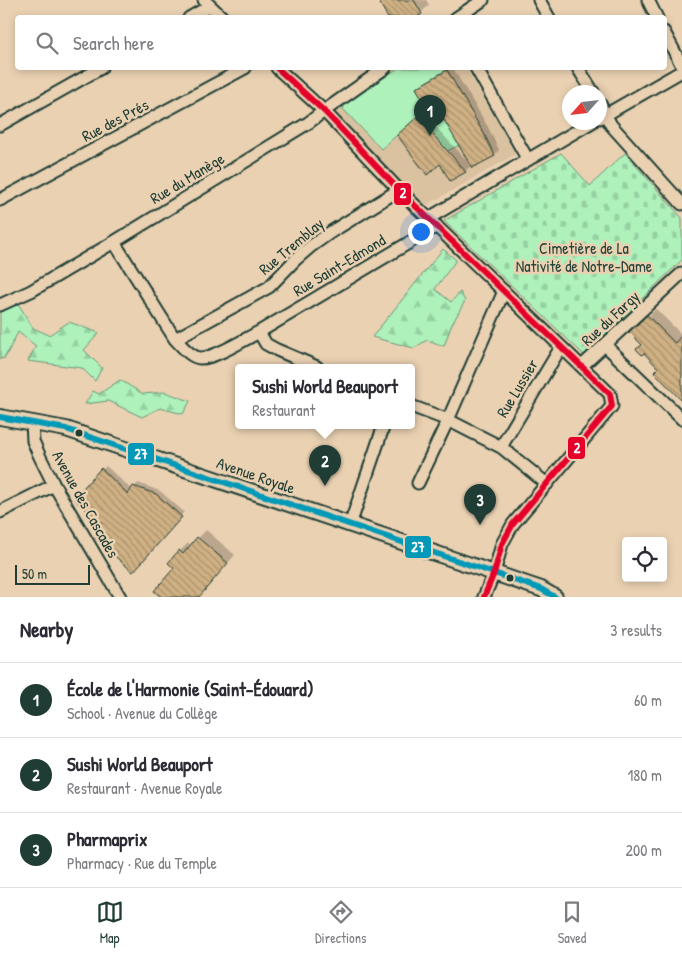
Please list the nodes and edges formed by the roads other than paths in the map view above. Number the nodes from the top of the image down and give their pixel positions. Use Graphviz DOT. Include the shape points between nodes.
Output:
graph roads {
  1 [pos="484,0"];
  2 [pos="539,0"];
  3 [pos="648,0"];
  4 [pos="207,3"];
  5 [pos="193,15"];
  6 [pos="219,15"];
  7 [pos="461,15"];
  8 [pos="547,15"];
  9 [pos="656,15"];
  10 [pos="667,38"];
  11 [pos="682,66"];
  12 [pos="97,70"];
  13 [pos="241,70"];
  14 [pos="279,70"];
  15 [pos="382,70"];
  16 [pos="477,70"];
  17 [pos="579,70"];
  18 [pos="682,70"];
  19 [pos="589,85"];
  20 [pos="324,111"];
  21 [pos="607,114"];
  22 [pos="607,120"];
  23 [pos="0,125"];
  24 [pos="579,130"];
  25 [pos="528,160"];
  26 [pos="399,190"];
  27 [pos="0,200"];
  28 [pos="682,204"];
  29 [pos="433,222"];
  30 [pos="114,242"];
  31 [pos="682,273"];
  32 [pos="504,291"];
  33 [pos="0,305"];
  34 [pos="259,332"];
  35 [pos="175,339"];
  36 [pos="605,345"];
  37 [pos="561,346"];
  38 [pos="310,364"];
  39 [pos="582,366"];
  40 [pos="415,408"];
  41 [pos="0,417"];
  42 [pos="682,419"];
  43 [pos="448,420"];
  44 [pos="32,423"];
  45 [pos="383,429"];
  46 [pos="502,447"];
  47 [pos="418,483"];
  48 [pos="54,484"];
  49 [pos="547,484"];
  50 [pos="0,512"];
  51 [pos="350,526"];
  52 [pos="494,573"];
  53 [pos="116,595"];
  54 [pos="484,597"];
  55 [pos="555,597"];
  1 -- 7 [label="street"];
  2 -- 8 [label="street"];
  3 -- 9 [label="street"];
  4 -- 5 [label="street"];
  4 -- 6 [label="street"];
  10 -- 11 [label="street"];
  12 -- 23 [label="street"];
  13 -- 27 [label="street, Rue des Prés"];
  14 -- 20 [label="street"];
  15 -- 20 [label="street, Rue du Manège"];
  16 -- 25 [label="street"];
  17 -- 19 [label="street"];
  18 -- 21 [label="street"];
  20 -- 26 [label="street"];
  20 -- 30 [label="street, Rue du Manège"];
  22 -- 28 [label="street"];
  24 -- 25 [label="street, Rue Saint-Edmond"];
  25 -- 29 [label="street, Rue Saint-Edmond"];
  26 -- 29 [label="street"];
  26 -- 35 [label="street, Rue Tremblay" via="310,247 269,287"];
  29 -- 32 [label="street"];
  29 -- 34 [label="street, Rue Saint-Edmond"];
  30 -- 33 [label="street, Rue du Manège" via="31,291"];
  30 -- 35 [label="street"];
  31 -- 36 [label="street, Rue du Fargy"];
  32 -- 37 [label="street"];
  32 -- 43 [label="street"];
  34 -- 35 [label="street, Rue Saint-Edmond" via="212,356 199,358"];
  34 -- 38 [label="street" via="266,344"];
  36 -- 39 [label="street, Rue du Fargy"];
  36 -- 42 [label="street"];
  37 -- 39 [label="street"];
  37 -- 46 [label="street, Rue Lussier"];
  39 -- 49 [label="street" via="610,394 612,406"];
  40 -- 43 [label="street"];
  41 -- 44 [label="main road, Avenue Royale"];
  43 -- 46 [label="street"];
  43 -- 47 [label="street"];
  44 -- 48 [label="street, Avenue des Cascades" via="33,441"];
  44 -- 51 [label="main road, Avenue Royale" via="66,429"];
  45 -- 51 [label="street"];
  46 -- 49 [label="street"];
  48 -- 50 [label="street"];
  48 -- 53 [label="street, Avenue des Cascades"];
  49 -- 52 [label="street" via="513,524 502,544"];
  51 -- 52 [label="main road, Avenue Royale"];
  52 -- 54 [label="street"];
  52 -- 55 [label="main road, Avenue Royale"];
}
